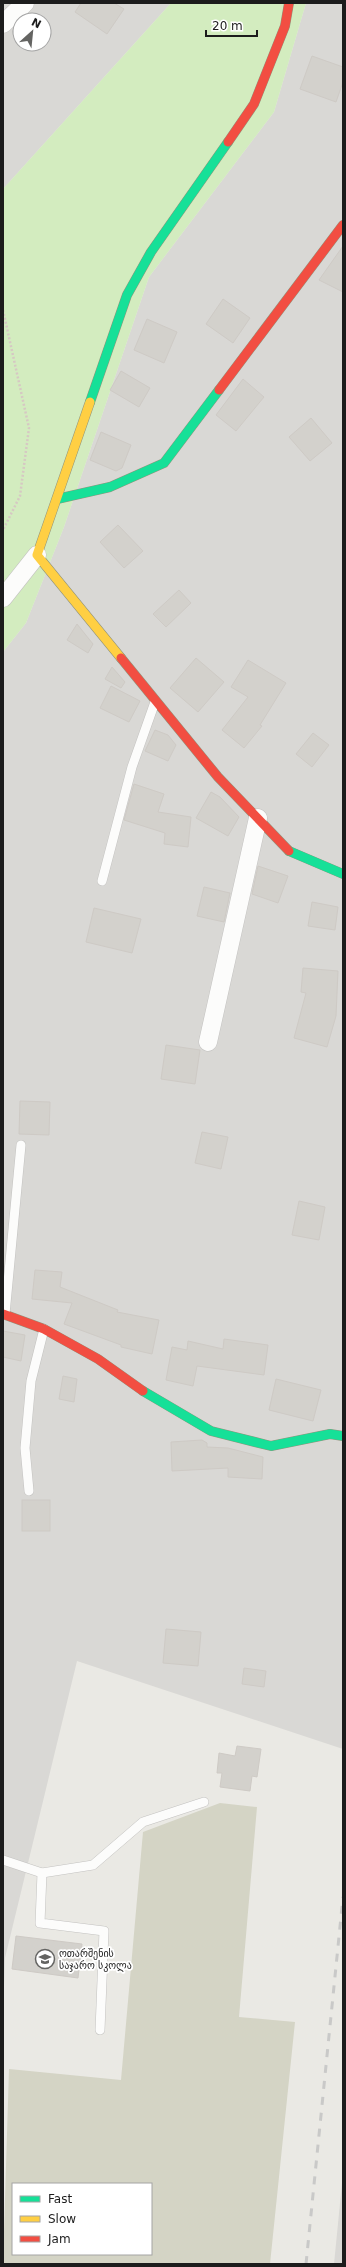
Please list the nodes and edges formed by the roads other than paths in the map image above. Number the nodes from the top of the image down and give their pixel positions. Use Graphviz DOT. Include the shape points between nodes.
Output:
graph roads {
  1 [pos="25,3"];
  2 [pos="290,3"];
  3 [pos="3,24"];
  4 [pos="343,225"];
  5 [pos="57,499"];
  6 [pos="37,555"];
  7 [pos="3,598"];
  8 [pos="156,701"];
  9 [pos="258,818"];
  10 [pos="343,874"];
  11 [pos="102,881"];
  12 [pos="208,1042"];
  13 [pos="21,1146"];
  14 [pos="4,1314"];
  15 [pos="44,1330"];
  16 [pos="343,1436"];
  17 [pos="29,1491"];
  18 [pos="204,1802"];
  19 [pos="3,1860"];
  20 [pos="42,1873"];
  21 [pos="100,2030"];
  1 -- 3 [label="street"];
  2 -- 5 [label="street" via="285,26 254,104 151,252 127,295"];
  4 -- 5 [label="street" via="164,463 110,487"];
  5 -- 6 [label="street"];
  6 -- 7 [label="street"];
  6 -- 8 [label="street"];
  8 -- 9 [label="street" via="218,778"];
  8 -- 11 [label="lane" via="132,767"];
  9 -- 10 [label="street" via="290,852 332,872"];
  9 -- 12 [label="street"];
  13 -- 14 [label="lane"];
  14 -- 15 [label="street"];
  15 -- 16 [label="street" via="98,1359 156,1399 211,1431 271,1446 330,1434"];
  15 -- 17 [label="lane" via="31,1381 25,1448"];
  18 -- 20 [label="lane" via="144,1822 92,1865"];
  19 -- 20 [label="lane"];
  20 -- 21 [label="lane" via="40,1923 104,1931"];
}
